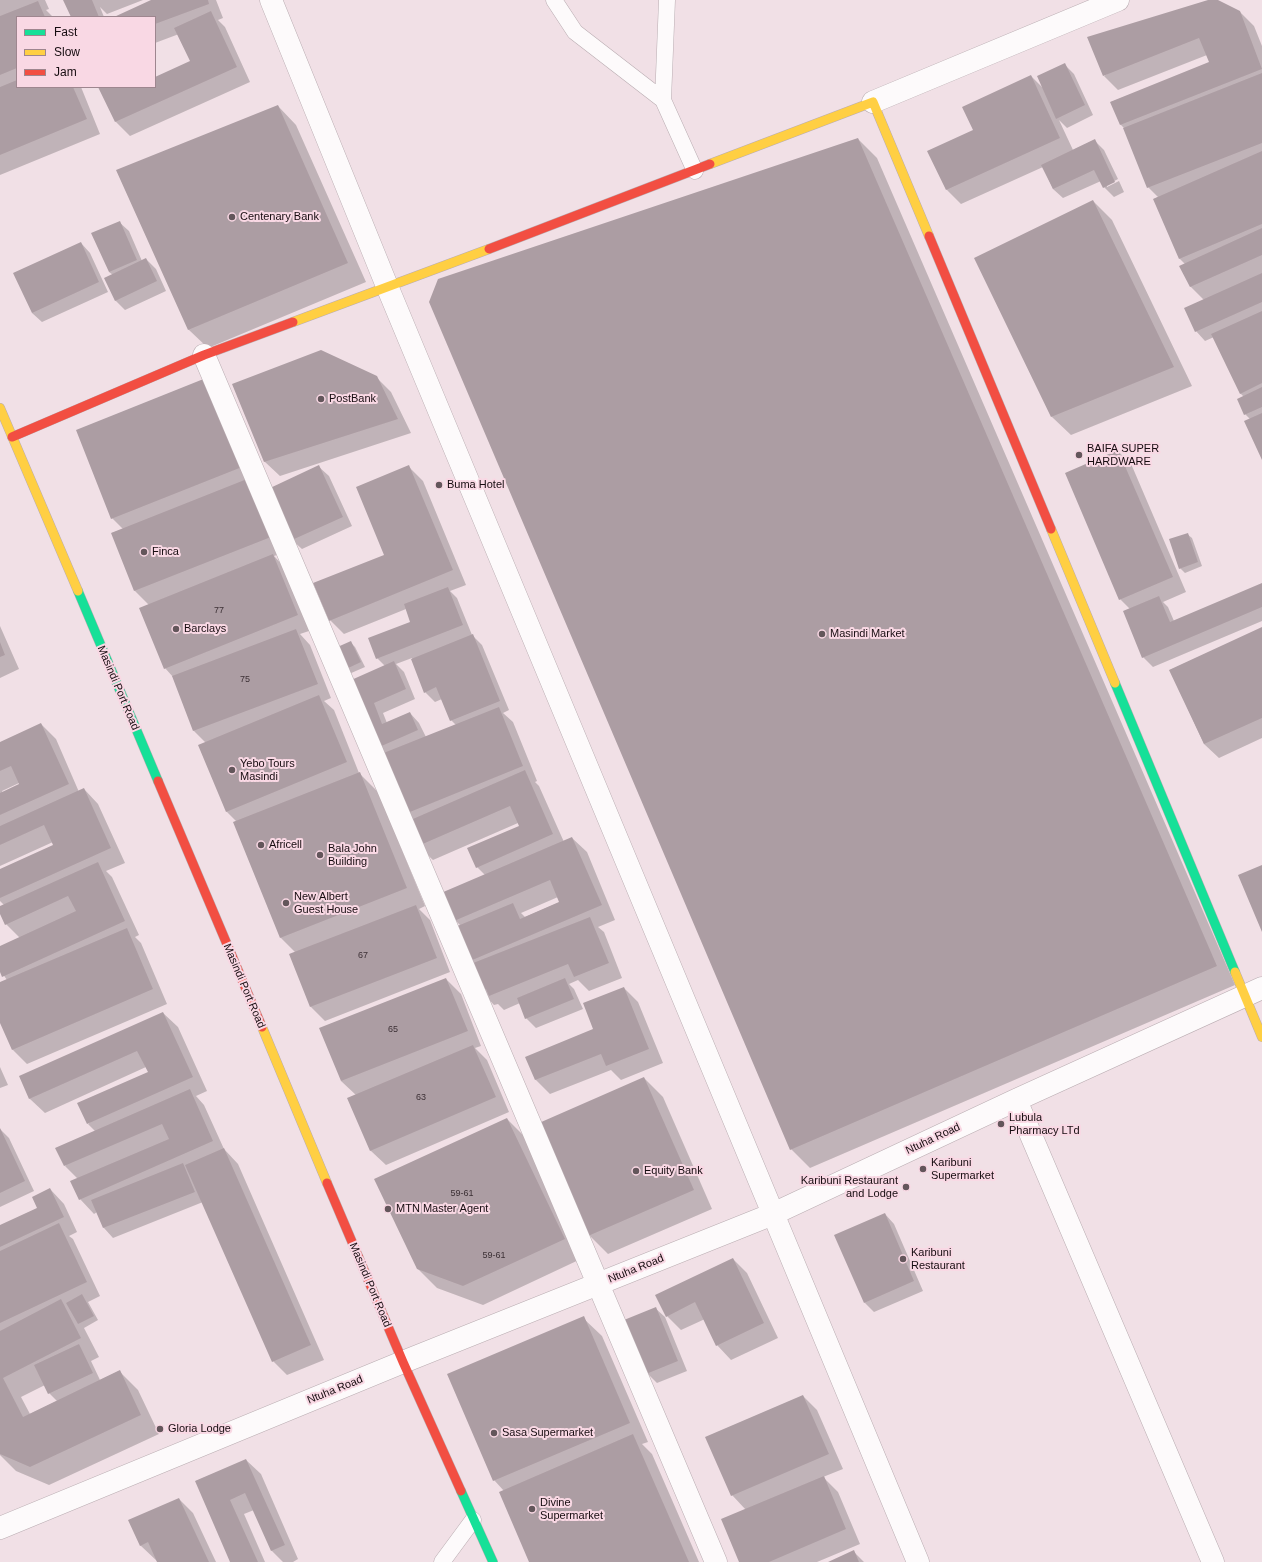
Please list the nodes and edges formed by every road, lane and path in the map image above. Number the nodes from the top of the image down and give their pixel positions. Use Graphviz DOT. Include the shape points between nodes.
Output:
graph roads {
  1 [pos="271,0"];
  2 [pos="554,0"];
  3 [pos="667,0"];
  4 [pos="1118,0"];
  5 [pos="663,100"];
  6 [pos="873,102"];
  7 [pos="695,171"];
  8 [pos="387,286"];
  9 [pos="204,355"];
  10 [pos="0,408"];
  11 [pos="12,437"];
  12 [pos="1253,991"];
  13 [pos="1262,1037"];
  14 [pos="1016,1100"];
  15 [pos="773,1214"];
  16 [pos="600,1284"];
  17 [pos="403,1362"];
  18 [pos="474,1520"];
  19 [pos="0,1528"];
  20 [pos="442,1562"];
  21 [pos="493,1562"];
  22 [pos="716,1562"];
  23 [pos="918,1562"];
  24 [pos="1212,1562"];
  1 -- 8 [label="street"];
  2 -- 5 [label="lane" via="576,32"];
  3 -- 5 [label="lane"];
  4 -- 6 [label="street"];
  5 -- 7 [label="lane"];
  6 -- 7 [label="street"];
  6 -- 12 [label="street"];
  7 -- 8 [label="street"];
  8 -- 9 [label="street"];
  8 -- 15 [label="street"];
  9 -- 11 [label="street"];
  9 -- 16 [label="street"];
  10 -- 11 [label="street, Masindi Port Road"];
  11 -- 17 [label="street, Masindi Port Road"];
  12 -- 13 [label="street"];
  12 -- 14 [label="street, Ntuha Road"];
  14 -- 15 [label="street, Ntuha Road"];
  14 -- 24 [label="street"];
  15 -- 16 [label="street, Ntuha Road"];
  15 -- 23 [label="street"];
  16 -- 17 [label="street, Ntuha Road"];
  16 -- 22 [label="street"];
  17 -- 18 [label="street, Masindi Port Road"];
  17 -- 19 [label="street, Ntuha Road"];
  18 -- 20 [label="lane"];
  18 -- 21 [label="street, Masindi Port Road"];
}
